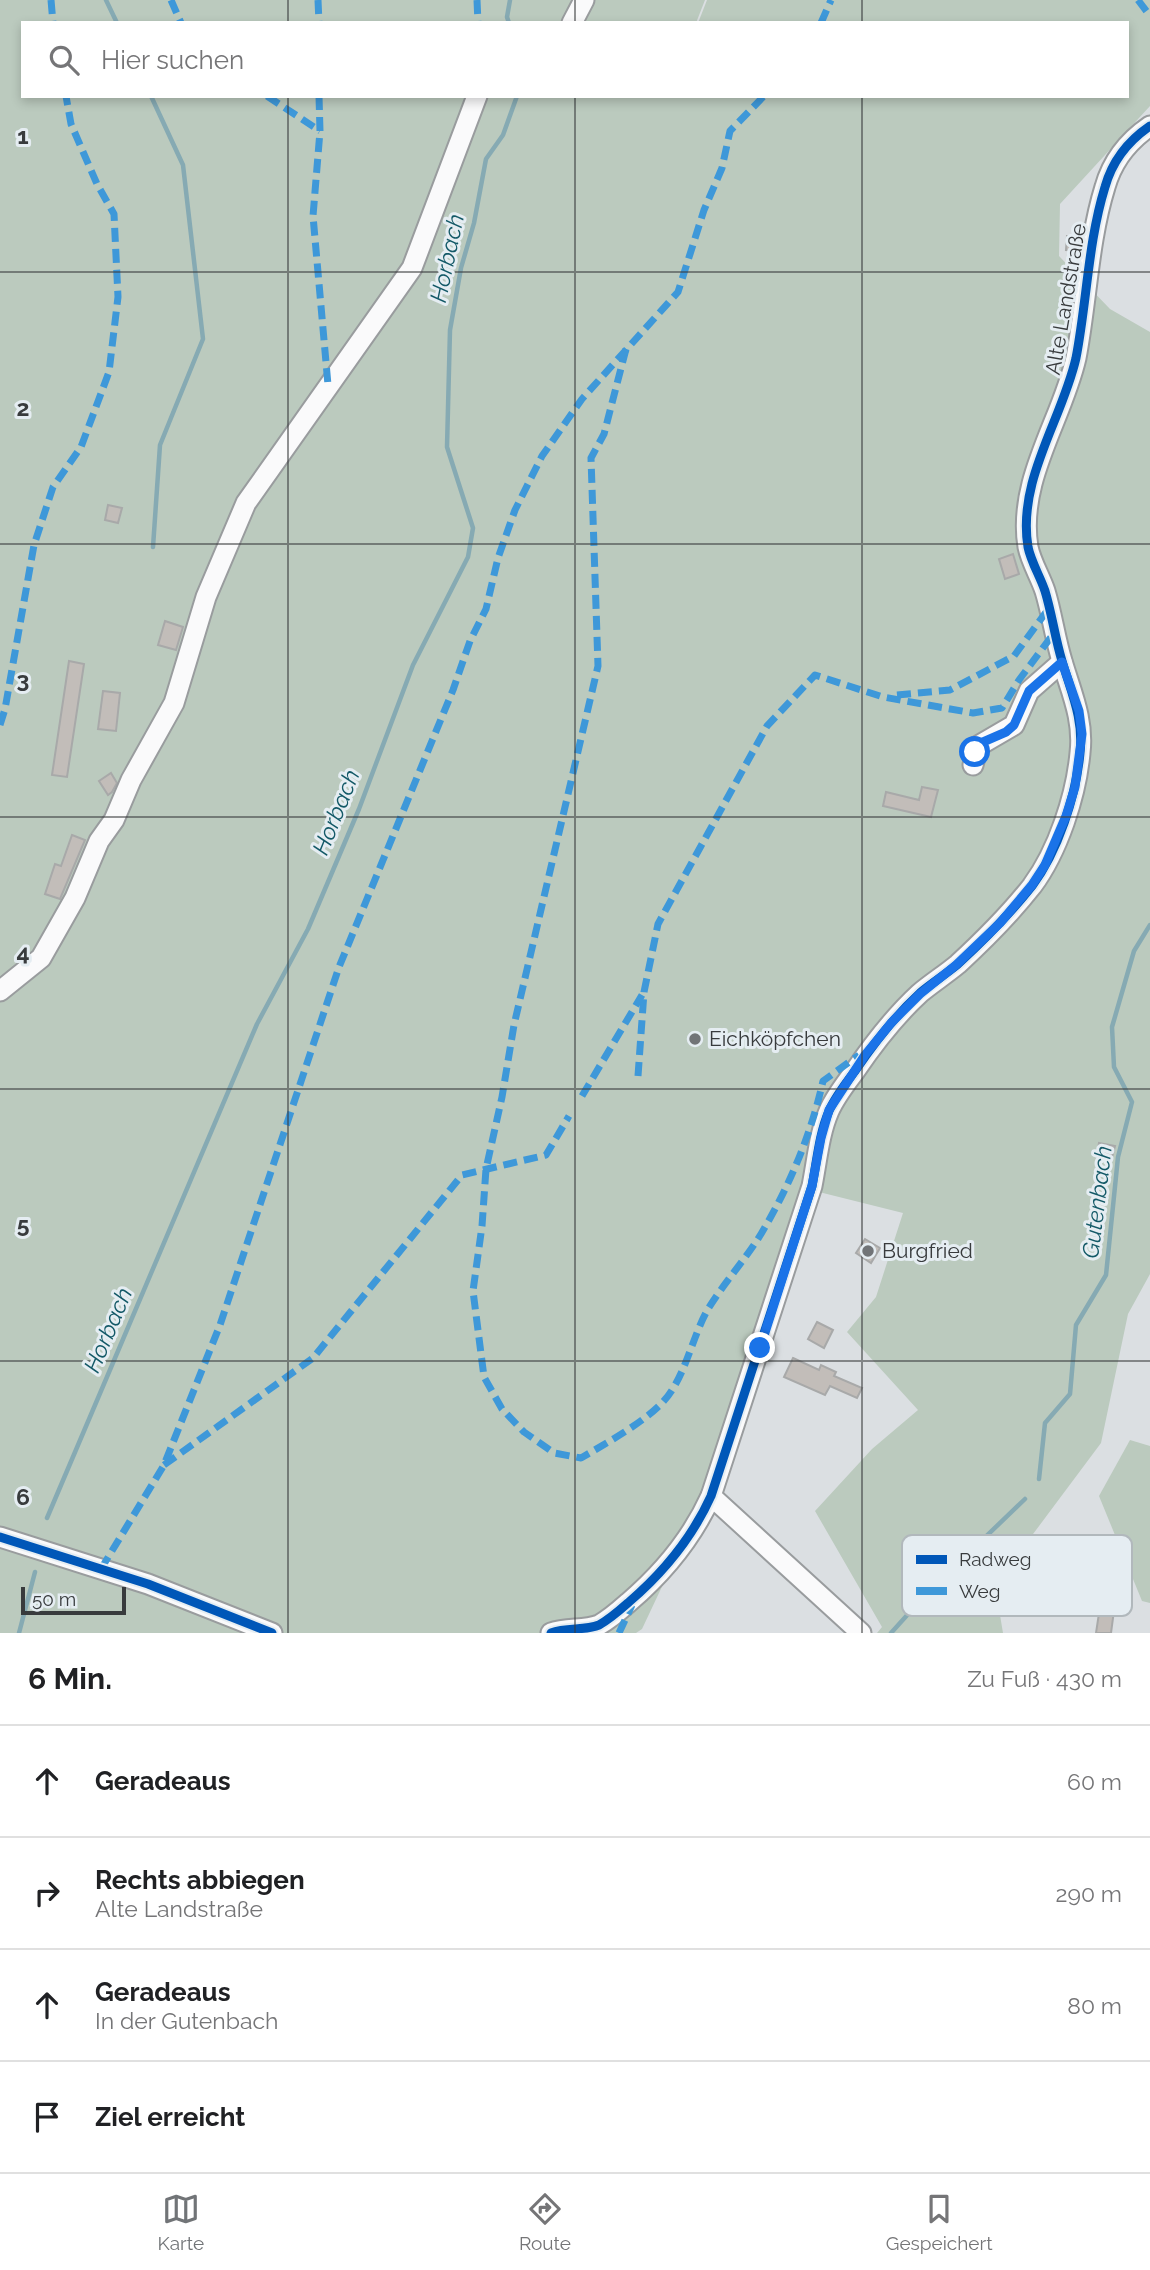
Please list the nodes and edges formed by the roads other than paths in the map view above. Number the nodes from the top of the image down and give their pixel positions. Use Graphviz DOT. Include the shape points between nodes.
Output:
graph roads {
  1 [pos="584,0"];
  2 [pos="573,21"];
  3 [pos="476,98"];
  4 [pos="1150,126"];
  5 [pos="1062,662"];
  6 [pos="973,765"];
  7 [pos="0,990"];
  8 [pos="711,1496"];
  9 [pos="0,1537"];
  10 [pos="272,1633"];
  11 [pos="551,1633"];
  12 [pos="861,1633"];
  1 -- 2 [label="street"];
  3 -- 7 [label="street" via="412,268 246,503 206,597 174,703 41,958"];
  4 -- 5 [label="street, Alte Landstraße" via="1126,147 1105,186 1069,384 1031,490 1028,548 1044,588"];
  5 -- 6 [label="street" via="1029,691 1014,725 978,746"];
  5 -- 8 [label="street, Alte Landstraße" via="1079,711 1081,745 1066,816 1032,885 1000,923 891,1023 829,1110 812,1186"];
  8 -- 11 [label="street, Alte Landstraße" via="672,1559 623,1608 600,1624"];
  8 -- 12 [label="street"];
  9 -- 10 [label="street" via="148,1584"];
}
